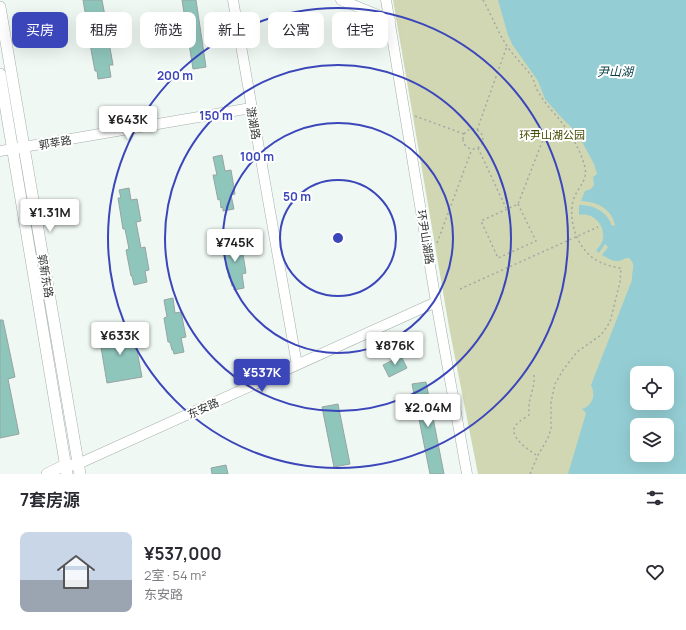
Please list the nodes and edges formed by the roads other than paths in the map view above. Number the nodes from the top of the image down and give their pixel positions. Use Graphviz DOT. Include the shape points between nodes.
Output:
graph roads {
  1 [pos="233,0"];
  2 [pos="341,0"];
  3 [pos="386,0"];
  4 [pos="0,7"];
  5 [pos="390,20"];
  6 [pos="0,74"];
  7 [pos="251,108"];
  8 [pos="18,148"];
  9 [pos="0,151"];
  10 [pos="436,302"];
  11 [pos="297,365"];
  12 [pos="79,469"];
  13 [pos="66,472"];
  14 [pos="47,474"];
  15 [pos="467,474"];
  1 -- 7 [label="street, 游湖路"];
  2 -- 5 [label="street"];
  3 -- 5 [label="street, 环尹山湖路"];
  4 -- 8 [label="main road, 郭新东路"];
  5 -- 10 [label="street, 环尹山湖路"];
  6 -- 8 [label="main road, 郭新东路"];
  7 -- 8 [label="street, 郭莘路"];
  7 -- 11 [label="street, 游湖路"];
  8 -- 9 [label="street, 郭莘路"];
  8 -- 12 [label="main road, 郭新东路"];
  8 -- 13 [label="main road, 郭新东路"];
  10 -- 11 [label="street, 东安路"];
  10 -- 15 [label="street, 环尹山湖路"];
  11 -- 12 [label="street, 东安路"];
  12 -- 13 [label="main road, 东安路"];
  13 -- 14 [label="main road, 东安路"];
}
